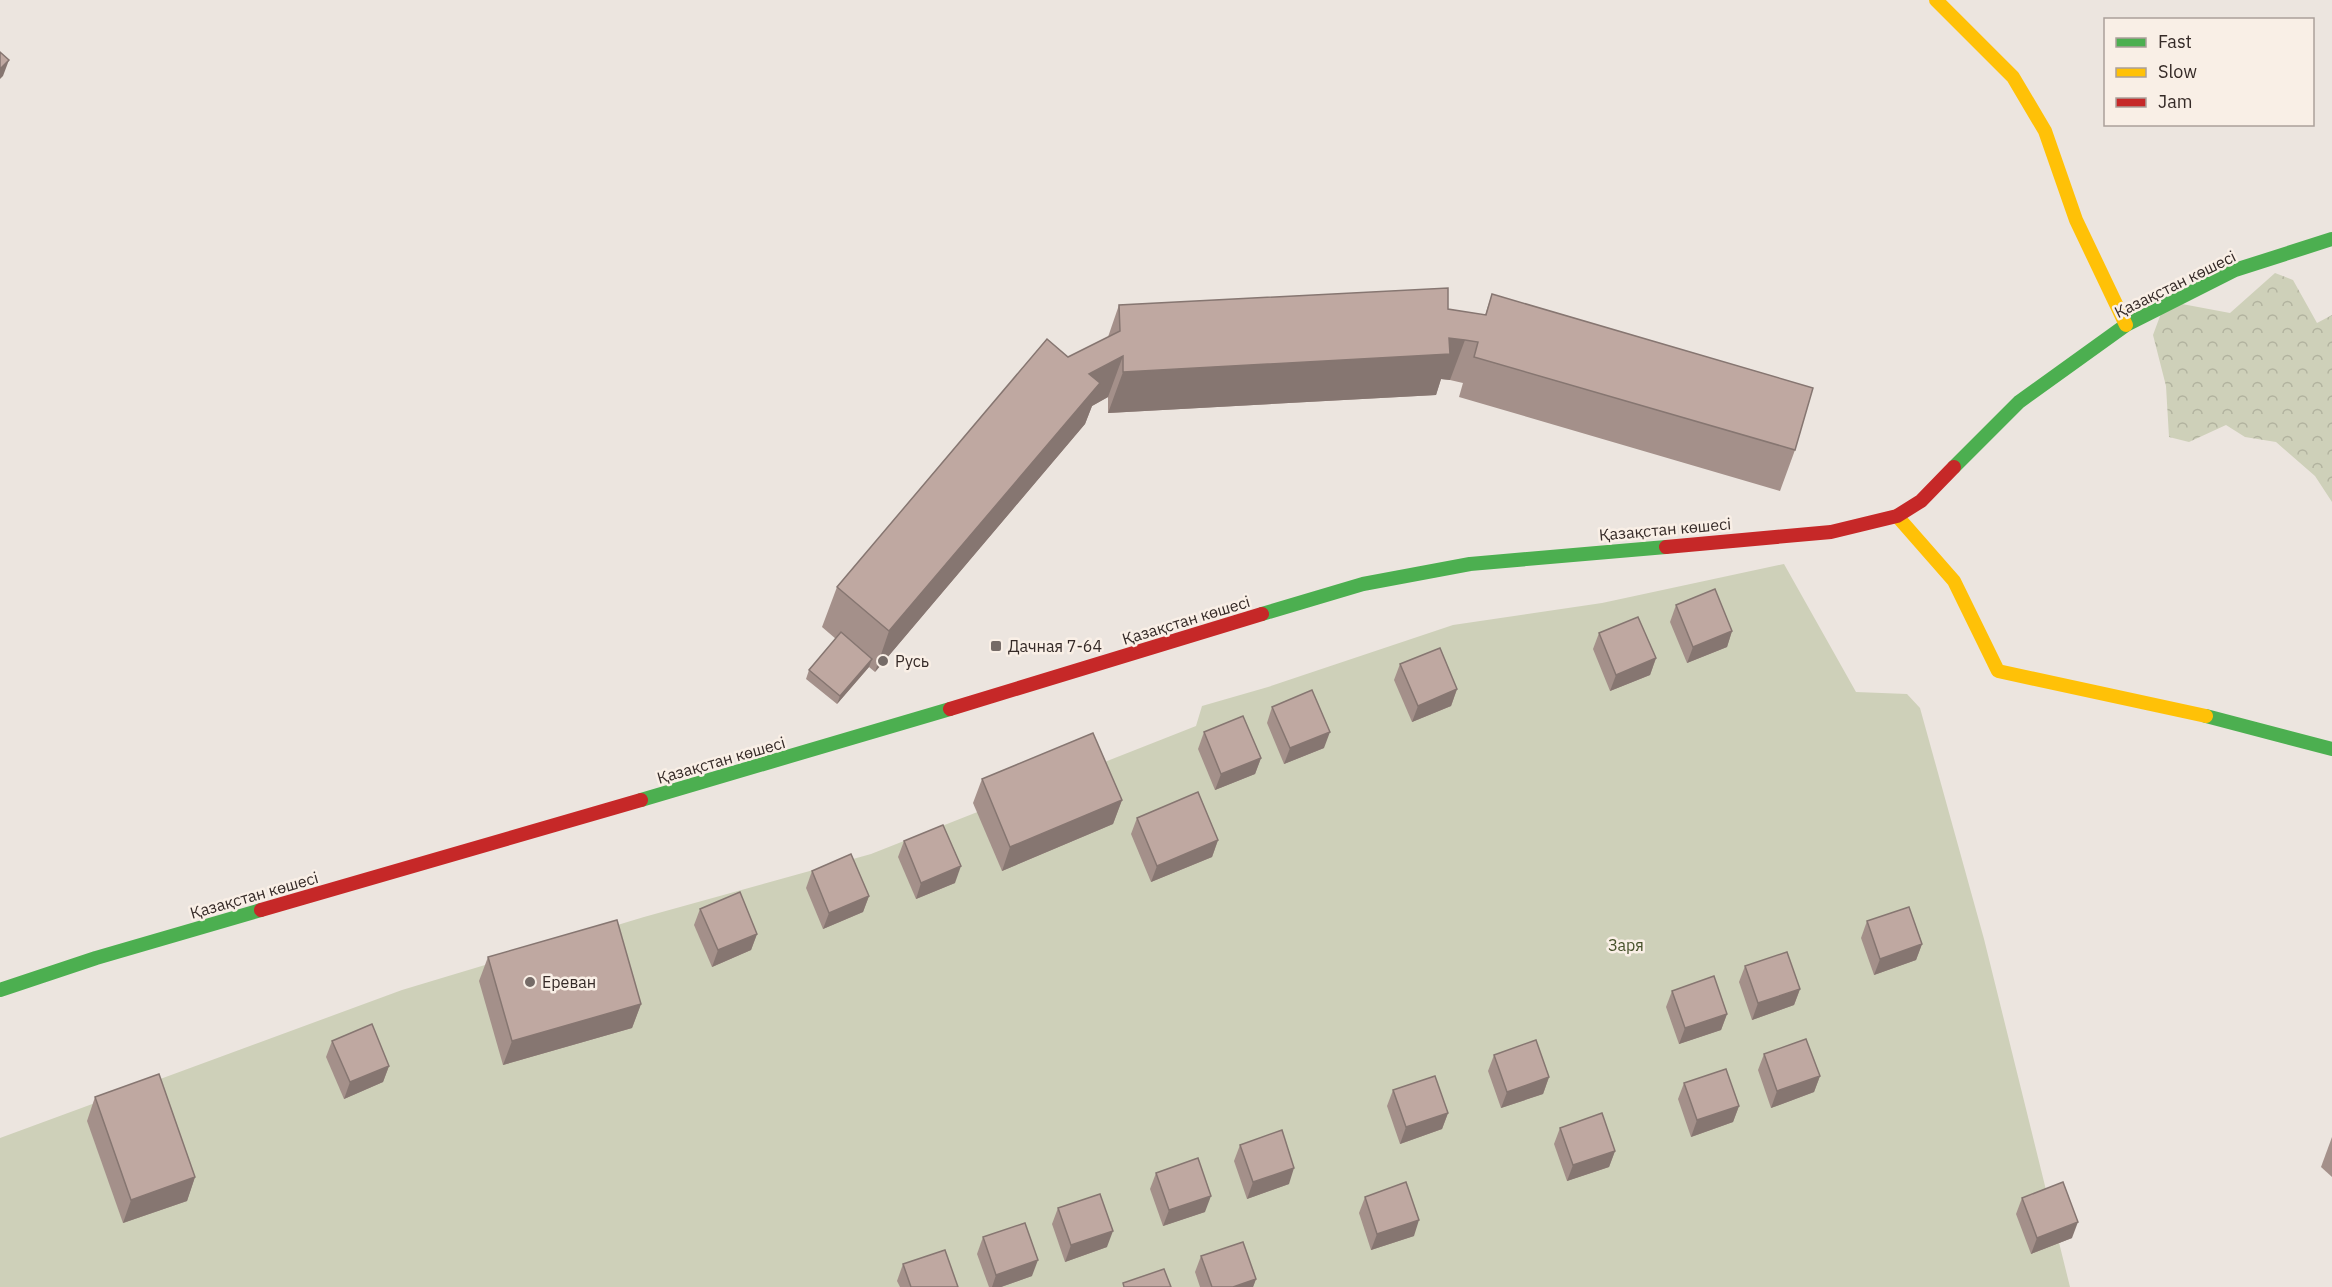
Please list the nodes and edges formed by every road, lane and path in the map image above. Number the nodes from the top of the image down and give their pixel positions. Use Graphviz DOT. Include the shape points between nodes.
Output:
graph roads {
  1 [pos="1936,0"];
  2 [pos="2332,238"];
  3 [pos="2126,325"];
  4 [pos="1897,516"];
  5 [pos="2332,749"];
  6 [pos="0,990"];
  1 -- 3 [label="street" via="2013,77 2045,131 2076,220"];
  2 -- 3 [label="street, Қазақстан көшесі" via="2235,270"];
  3 -- 4 [label="street, Қазақстан көшесі" via="2019,402 1921,501"];
  4 -- 5 [label="street" via="1954,581 1998,671 2255,727"];
  4 -- 6 [label="street, Қазақстан көшесі" via="1831,532 1470,564 1363,584"];
}
